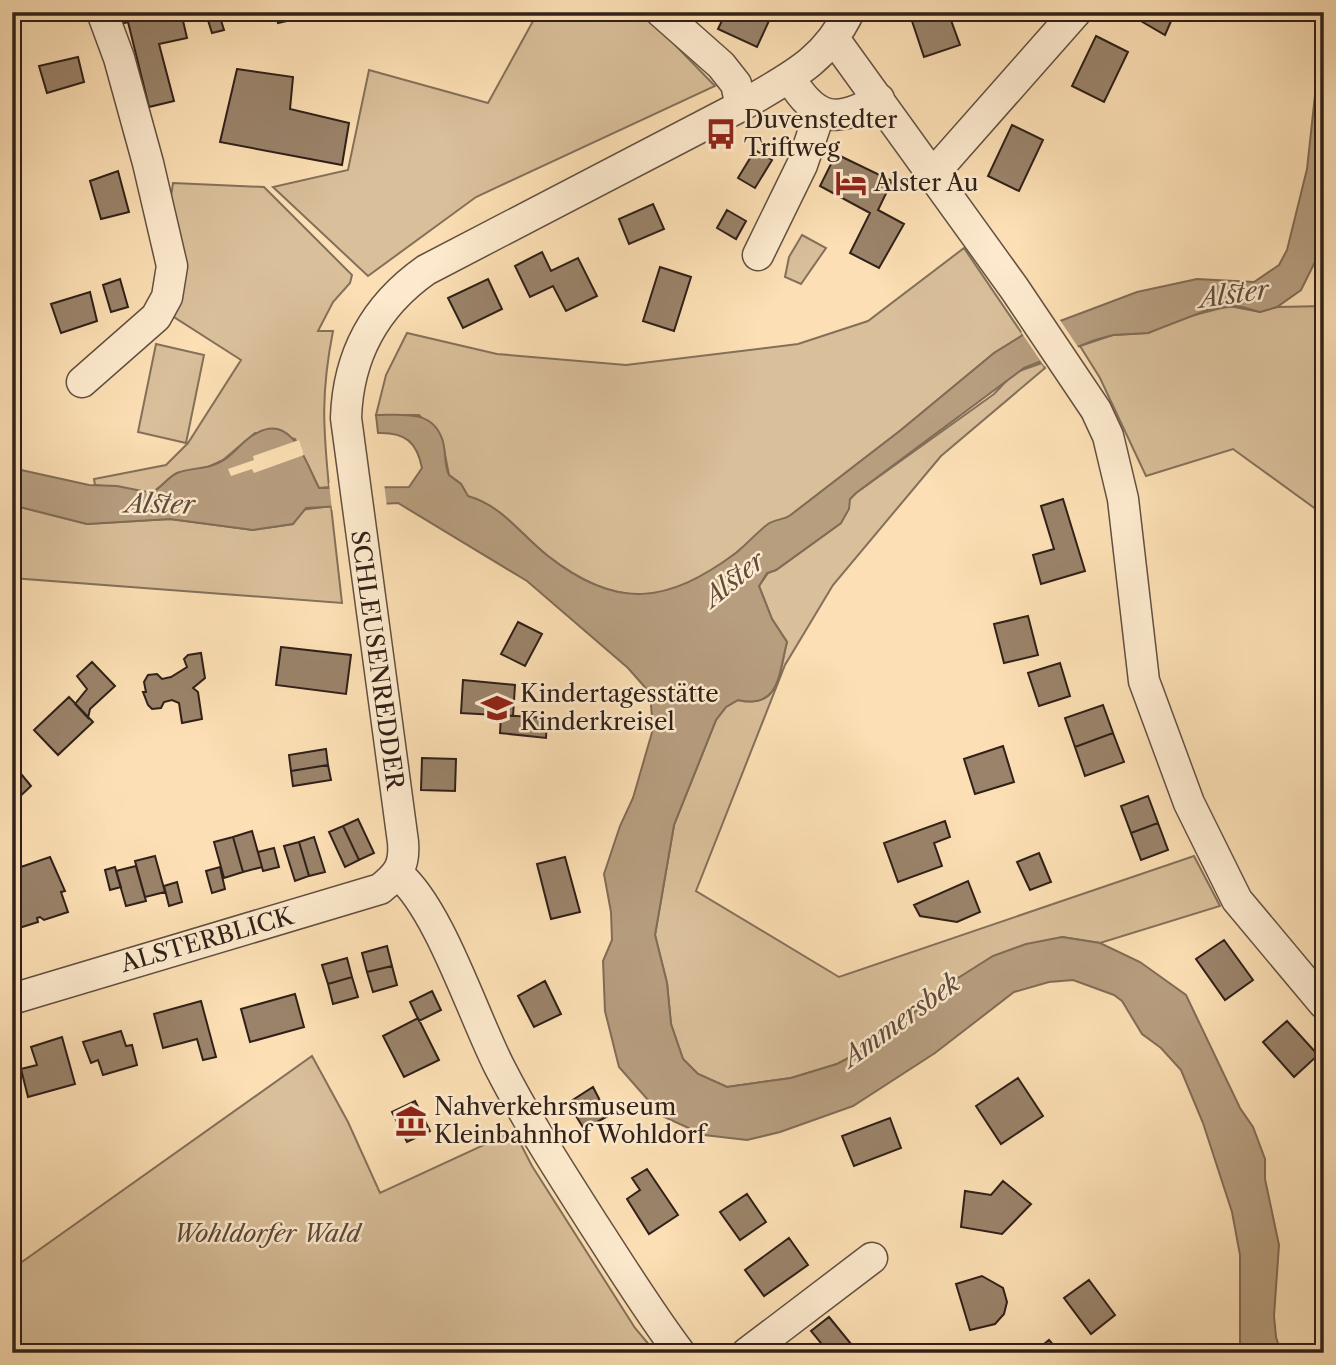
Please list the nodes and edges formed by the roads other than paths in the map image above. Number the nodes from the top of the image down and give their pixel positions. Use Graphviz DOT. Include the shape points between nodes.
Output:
graph roads {
  1 [pos="102,12"];
  2 [pos="661,12"];
  3 [pos="849,12"];
  4 [pos="1076,12"];
  5 [pos="835,40"];
  6 [pos="790,78"];
  7 [pos="879,99"];
  8 [pos="741,106"];
  9 [pos="820,112"];
  10 [pos="933,174"];
  11 [pos="758,255"];
  12 [pos="82,382"];
  13 [pos="398,874"];
  14 [pos="12,999"];
  15 [pos="1324,1004"];
  16 [pos="872,1258"];
  17 [pos="680,1353"];
  18 [pos="747,1353"];
  1 -- 12 [label="street" via="119,58 173,266 167,297 156,317"];
  2 -- 8 [label="street" via="721,65 736,84"];
  3 -- 5 [label="street"];
  4 -- 10 [label="street"];
  5 -- 6 [label="street, SCHLEUSENREDDER"];
  5 -- 7 [label="street"];
  6 -- 8 [label="street, SCHLEUSENREDDER"];
  6 -- 9 [label="street" via="802,98"];
  7 -- 9 [label="street" via="850,115"];
  7 -- 10 [label="street"];
  8 -- 13 [label="street, SCHLEUSENREDDER" via="410,281 375,318 362,342 350,382 346,418 403,842"];
  9 -- 11 [label="street" via="802,165"];
  10 -- 15 [label="street" via="1083,386 1108,436 1144,681 1189,803 1237,900"];
  13 -- 14 [label="street, ALSTERBLICK" via="380,890"];
  13 -- 17 [label="street" via="411,885 431,918 498,1065 540,1141"];
  16 -- 18 [label="street"];
}
